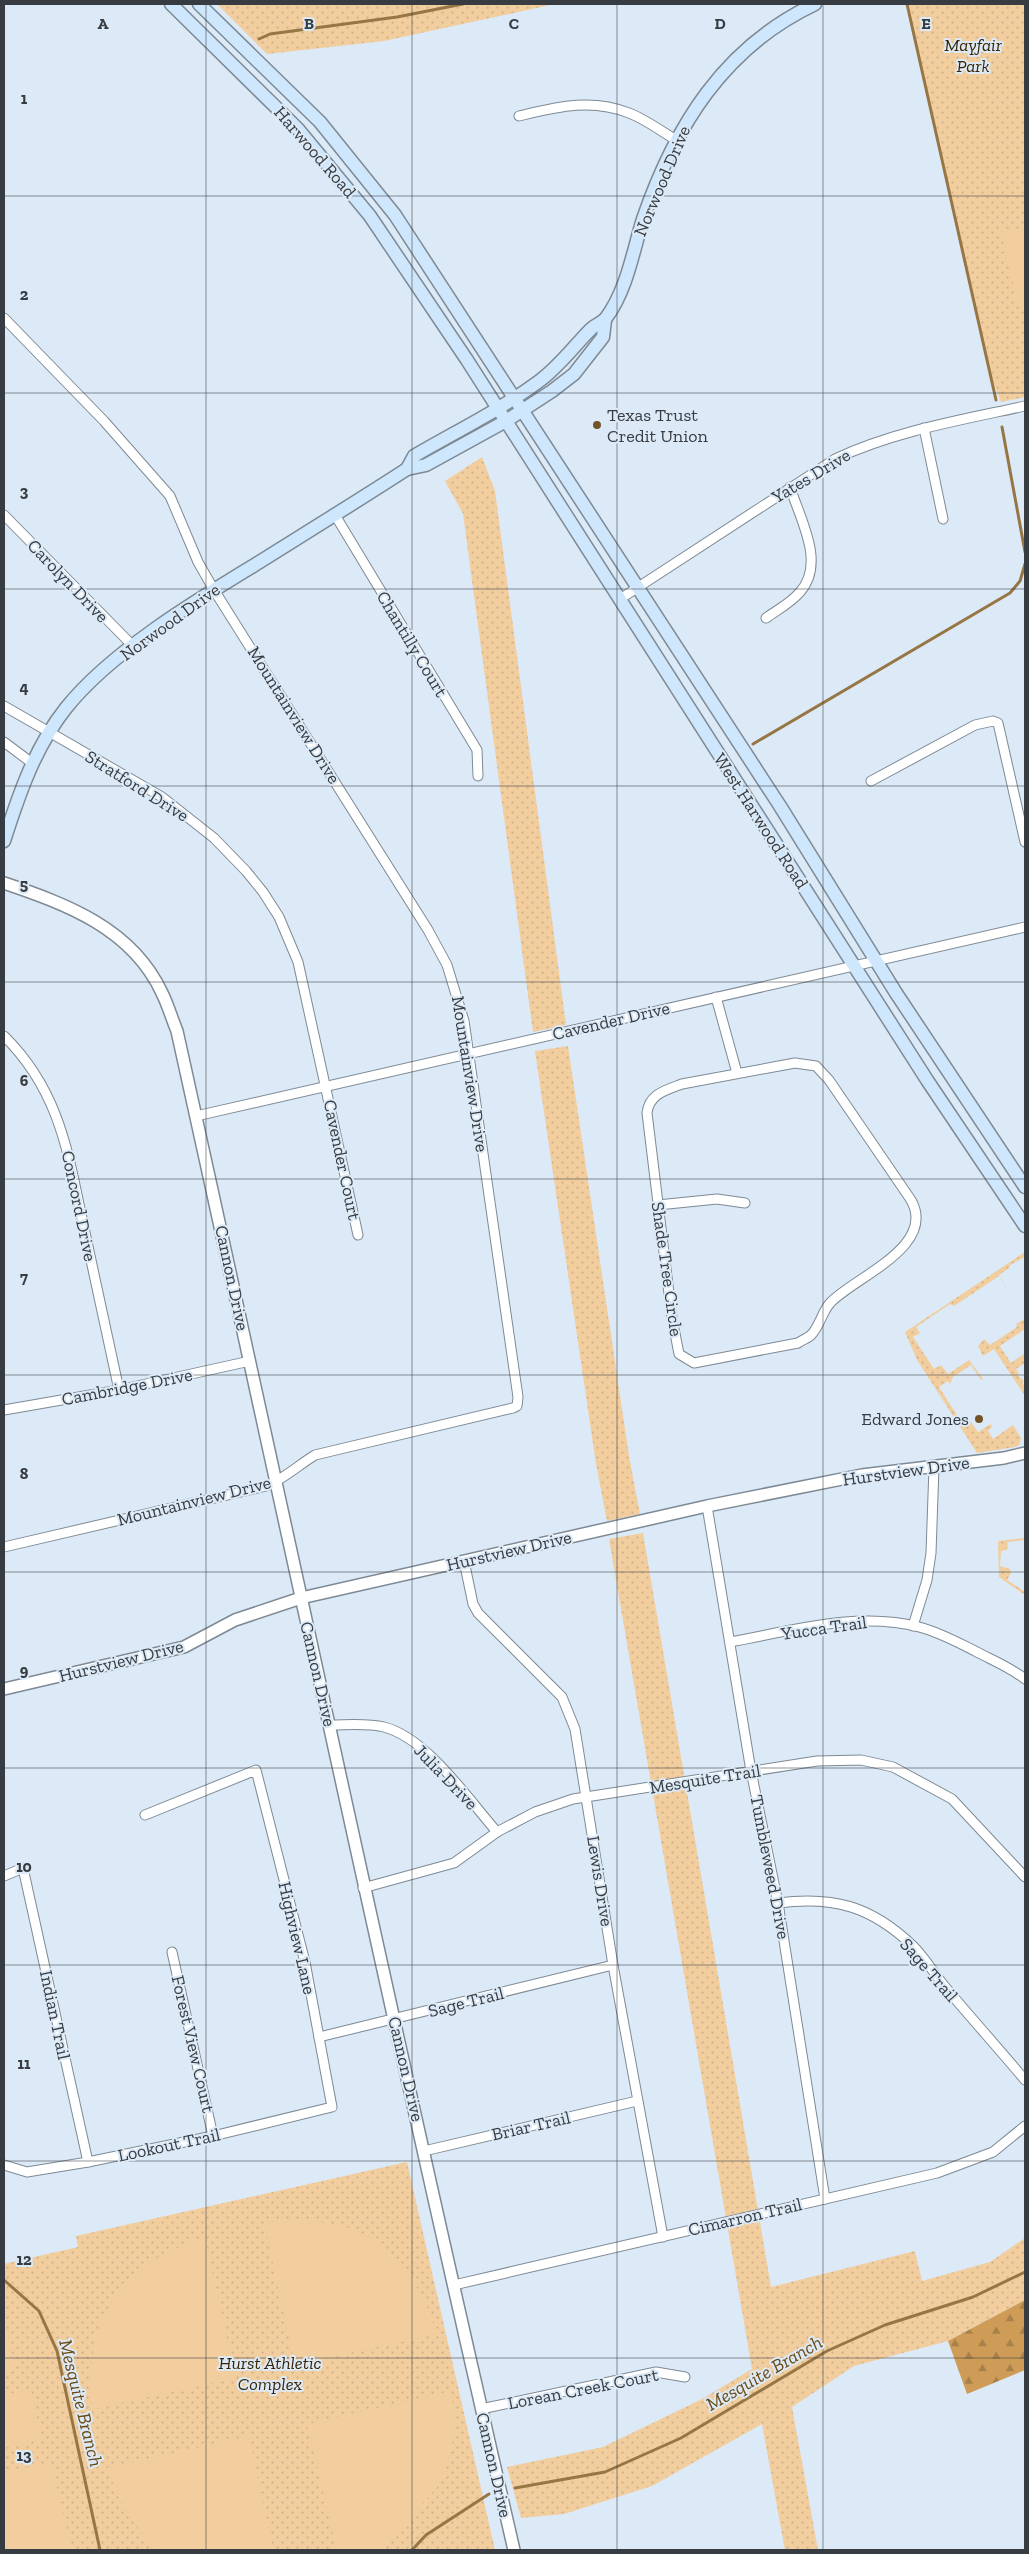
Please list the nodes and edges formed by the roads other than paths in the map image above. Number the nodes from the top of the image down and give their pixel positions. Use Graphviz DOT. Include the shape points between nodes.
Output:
graph roads {
  1 [pos="170,4"];
  2 [pos="199,4"];
  3 [pos="815,4"];
  4 [pos="519,116"];
  5 [pos="676,140"];
  6 [pos="4,318"];
  7 [pos="518,403"];
  8 [pos="1025,406"];
  9 [pos="502,414"];
  10 [pos="924,428"];
  11 [pos="790,487"];
  12 [pos="4,515"];
  13 [pos="335,515"];
  14 [pos="943,519"];
  15 [pos="638,588"];
  16 [pos="214,590"];
  17 [pos="620,600"];
  18 [pos="766,618"];
  19 [pos="133,646"];
  20 [pos="4,706"];
  21 [pos="49,733"];
  22 [pos="4,742"];
  23 [pos="32,763"];
  24 [pos="478,776"];
  25 [pos="871,780"];
  26 [pos="4,841"];
  27 [pos="1025,842"];
  28 [pos="4,883"];
  29 [pos="1025,927"];
  30 [pos="875,960"];
  31 [pos="854,965"];
  32 [pos="716,997"];
  33 [pos="4,1036"];
  34 [pos="469,1054"];
  35 [pos="737,1073"];
  36 [pos="326,1086"];
  37 [pos="196,1116"];
  38 [pos="1025,1187"];
  39 [pos="745,1203"];
  40 [pos="658,1205"];
  41 [pos="1025,1226"];
  42 [pos="358,1235"];
  43 [pos="250,1361"];
  44 [pos="119,1390"];
  45 [pos="4,1410"];
  46 [pos="1025,1453"];
  47 [pos="934,1466"];
  48 [pos="277,1482"];
  49 [pos="708,1506"];
  50 [pos="4,1547"];
  51 [pos="464,1561"];
  52 [pos="301,1598"];
  53 [pos="913,1626"];
  54 [pos="730,1642"];
  55 [pos="1025,1679"];
  56 [pos="4,1688"];
  57 [pos="330,1725"];
  58 [pos="751,1771"];
  59 [pos="587,1798"];
  60 [pos="146,1815"];
  61 [pos="497,1832"];
  62 [pos="4,1876"];
  63 [pos="1025,1877"];
  64 [pos="363,1888"];
  65 [pos="778,1903"];
  66 [pos="172,1952"];
  67 [pos="613,1966"];
  68 [pos="394,2019"];
  69 [pos="319,2037"];
  70 [pos="1025,2080"];
  71 [pos="637,2101"];
  72 [pos="332,2107"];
  73 [pos="1025,2126"];
  74 [pos="213,2136"];
  75 [pos="424,2151"];
  76 [pos="88,2162"];
  77 [pos="4,2165"];
  78 [pos="825,2199"];
  79 [pos="663,2237"];
  80 [pos="454,2285"];
  81 [pos="685,2377"];
  82 [pos="481,2409"];
  83 [pos="514,2550"];
  1 -- 9 [label="main road, Harwood Road" via="312,144 370,216"];
  2 -- 7 [label="main road, Harwood Road" via="320,122 396,214"];
  3 -- 5 [label="main road, Norwood Drive" via="780,22 734,61 694,109"];
  4 -- 5 [label="street" via="568,104 602,104 630,113"];
  5 -- 7 [label="main road, Norwood Drive" via="644,218 619,293 605,320 592,328"];
  6 -- 16 [label="street, Mountainview Drive" via="104,421 170,496 198,562"];
  7 -- 9 [label="main road, Norwood Drive"];
  7 -- 15 [label="main road, West Harwood Road"];
  8 -- 10 [label="street, Yates Drive"];
  9 -- 13 [label="main road, Norwood Drive" via="426,465 407,469"];
  9 -- 17 [label="main road, West Harwood Road"];
  10 -- 11 [label="street, Yates Drive" via="855,450"];
  10 -- 14 [label="street"];
  11 -- 15 [label="street, Yates Drive"];
  11 -- 18 [label="street" via="810,548 810,577 791,600"];
  12 -- 19 [label="street, Carolyn Drive"];
  13 -- 16 [label="main road, Norwood Drive"];
  13 -- 24 [label="street, Chantilly Court" via="477,750"];
  15 -- 17 [label="street, Yates Drive"];
  15 -- 30 [label="main road, West Harwood Road" via="780,806"];
  16 -- 19 [label="main road, Norwood Drive"];
  16 -- 34 [label="street, Mountainview Drive" via="428,930 454,984"];
  17 -- 31 [label="main road, West Harwood Road"];
  19 -- 21 [label="main road, Norwood Drive" via="84,687"];
  20 -- 21 [label="street, Stratford Drive"];
  21 -- 23 [label="main road, Norwood Drive"];
  21 -- 36 [label="street, Stratford Drive" via="162,797 214,838 252,878 279,917 296,954"];
  22 -- 23 [label="street"];
  23 -- 26 [label="main road, Norwood Drive"];
  25 -- 27 [label="street" via="976,724 993,720 998,724"];
  28 -- 37 [label="street, Cannon Drive" via="54,900 95,920 126,944 146,967 161,991 177,1032"];
  29 -- 30 [label="street, Cavender Drive"];
  30 -- 31 [label="street, Cavender Drive"];
  30 -- 38 [label="main road, West Harwood Road"];
  31 -- 32 [label="street, Cavender Drive"];
  31 -- 41 [label="main road, West Harwood Road"];
  32 -- 34 [label="street, Cavender Drive"];
  32 -- 35 [label="street"];
  33 -- 44 [label="street, Concord Drive" via="33,1071 59,1122"];
  34 -- 36 [label="street, Cavender Drive"];
  34 -- 48 [label="street, Mountainview Drive" via="517,1406 315,1455"];
  35 -- 40 [label="street, Shade Tree Circle" via="682,1084 651,1099 646,1113"];
  35 -- 40 [label="street, Shade Tree Circle" via="795,1063 816,1066 829,1080 911,1200 918,1221 912,1236 894,1254 832,1300 811,1335 798,1343 694,1363 679,1354"];
  36 -- 37 [label="street, Cavender Drive"];
  36 -- 42 [label="street, Cavender Court"];
  37 -- 43 [label="street, Cannon Drive"];
  39 -- 40 [label="street" via="717,1199"];
  43 -- 44 [label="street, Cambridge Drive"];
  43 -- 48 [label="street, Cannon Drive"];
  44 -- 45 [label="street, Cambridge Drive"];
  46 -- 47 [label="street, Hurstview Drive"];
  47 -- 49 [label="street, Hurstview Drive" via="862,1475"];
  47 -- 53 [label="street" via="931,1553 927,1580"];
  48 -- 50 [label="street, Mountainview Drive"];
  48 -- 52 [label="street, Cannon Drive"];
  49 -- 51 [label="street, Hurstview Drive"];
  49 -- 54 [label="street, Tumbleweed Drive"];
  51 -- 52 [label="street, Hurstview Drive"];
  51 -- 59 [label="street, Lewis Drive" via="478,1613 562,1697 575,1729"];
  52 -- 56 [label="street, Hurstview Drive" via="249,1614 184,1647"];
  52 -- 57 [label="street, Cannon Drive"];
  53 -- 54 [label="street, Yucca Trail" via="876,1621 840,1623"];
  53 -- 55 [label="street, Yucca Trail" via="953,1640"];
  54 -- 58 [label="street, Tumbleweed Drive"];
  57 -- 61 [label="street, Julia Drive" via="374,1725 406,1737 438,1764"];
  57 -- 64 [label="street, Cannon Drive"];
  58 -- 59 [label="street, Mesquite Trail"];
  58 -- 63 [label="street, Mesquite Trail" via="818,1761 861,1760 893,1766 952,1799"];
  58 -- 65 [label="street, Tumbleweed Drive"];
  59 -- 61 [label="street, Mesquite Trail" via="573,1799 536,1812"];
  59 -- 67 [label="street, Lewis Drive"];
  60 -- 69 [label="street, Highview Lane" via="256,1770 305,1962"];
  61 -- 64 [label="street, Mesquite Trail" via="454,1863"];
  62 -- 76 [label="street, Indian Trail" via="23,1868"];
  64 -- 68 [label="street, Cannon Drive"];
  65 -- 70 [label="street, Sage Trail" via="804,1900 846,1904 900,1935 914,1947"];
  65 -- 78 [label="street, Tumbleweed Drive"];
  66 -- 74 [label="street, Forest View Court"];
  67 -- 68 [label="street, Sage Trail"];
  67 -- 71 [label="street, Lewis Drive"];
  68 -- 69 [label="street, Sage Trail"];
  68 -- 75 [label="street, Cannon Drive"];
  69 -- 72 [label="street, Highview Lane"];
  71 -- 75 [label="street, Briar Trail"];
  71 -- 79 [label="street, Lewis Drive"];
  72 -- 74 [label="street, Lookout Trail"];
  73 -- 78 [label="street, Cimarron Trail" via="993,2152 960,2165"];
  74 -- 76 [label="street, Lookout Trail"];
  75 -- 80 [label="street, Cannon Drive"];
  76 -- 77 [label="street, Lookout Trail" via="27,2172"];
  78 -- 79 [label="street, Cimarron Trail"];
  79 -- 80 [label="street, Cimarron Trail"];
  80 -- 82 [label="street, Cannon Drive"];
  81 -- 82 [label="street, Lorean Creek Court" via="656,2372"];
  82 -- 83 [label="street, Cannon Drive"];
}
